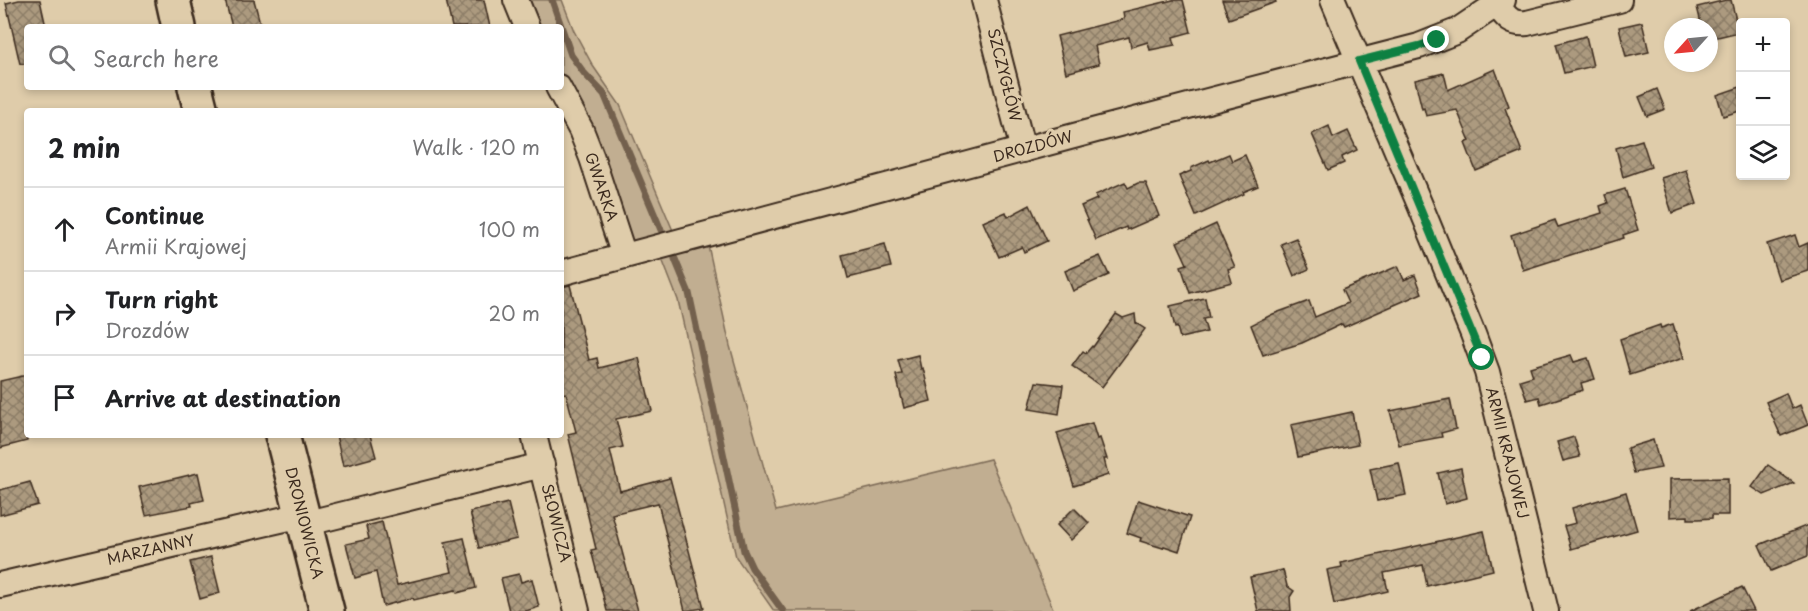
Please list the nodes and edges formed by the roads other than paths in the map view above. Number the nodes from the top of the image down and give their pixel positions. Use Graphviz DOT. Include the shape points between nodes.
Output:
graph roads {
  1 [pos="173,0"];
  2 [pos="516,0"];
  3 [pos="984,0"];
  4 [pos="1333,0"];
  5 [pos="1619,0"];
  6 [pos="1500,2"];
  7 [pos="179,24"];
  8 [pos="526,24"];
  9 [pos="1359,61"];
  10 [pos="196,90"];
  11 [pos="559,90"];
  12 [pos="200,108"];
  13 [pos="1023,150"];
  14 [pos="624,256"];
  15 [pos="564,272"];
  16 [pos="283,438"];
  17 [pos="535,438"];
  18 [pos="542,465"];
  19 [pos="303,519"];
  20 [pos="0,585"];
  21 [pos="327,611"];
  22 [pos="577,611"];
  23 [pos="1546,611"];
  1 -- 7 [label="street"];
  2 -- 8 [label="street"];
  3 -- 13 [label="street, SZCZYGŁÓW"];
  4 -- 9 [label="street, ARMII KRAJOWEJ"];
  5 -- 6 [label="street, DROZDÓW" via="1519,24 1506,17"];
  6 -- 9 [label="street, DROZDÓW" via="1457,32"];
  9 -- 13 [label="street, DROZDÓW"];
  9 -- 23 [label="street, ARMII KRAJOWEJ" via="1486,372"];
  10 -- 12 [label="street"];
  11 -- 14 [label="street, GWARKA" via="590,152"];
  13 -- 14 [label="street, DROZDÓW"];
  14 -- 15 [label="street, DROZDÓW"];
  16 -- 19 [label="street, DRONIOWICKA"];
  17 -- 18 [label="street, SŁOWICZA"];
  18 -- 19 [label="street, MARZANNY"];
  18 -- 22 [label="street, SŁOWICZA"];
  19 -- 20 [label="street, MARZANNY"];
  19 -- 21 [label="street, DRONIOWICKA"];
}
